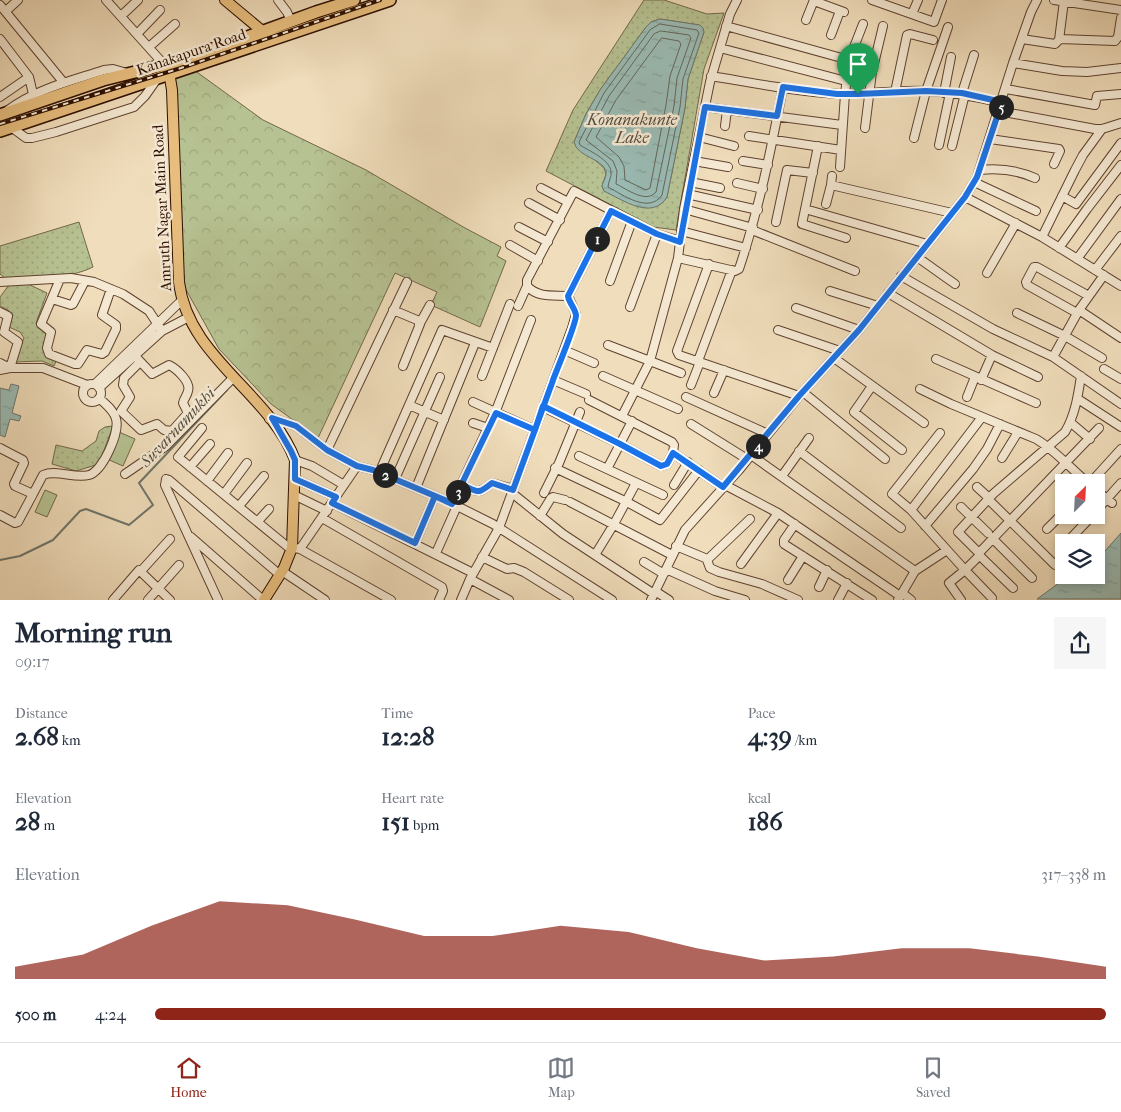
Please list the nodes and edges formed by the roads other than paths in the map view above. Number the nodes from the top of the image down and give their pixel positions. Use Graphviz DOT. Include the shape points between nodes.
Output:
graph roads {
  1 [pos="18,0"];
  2 [pos="106,0"];
  3 [pos="138,0"];
  4 [pos="225,0"];
  5 [pos="278,0"];
  6 [pos="354,0"];
  7 [pos="390,0"];
  8 [pos="736,0"];
  9 [pos="814,0"];
  10 [pos="872,0"];
  11 [pos="918,0"];
  12 [pos="942,0"];
  13 [pos="1037,0"];
  14 [pos="1054,0"];
  15 [pos="1064,1"];
  16 [pos="893,4"];
  17 [pos="0,5"];
  18 [pos="160,10"];
  19 [pos="1121,10"];
  20 [pos="6,11"];
  21 [pos="912,14"];
  22 [pos="121,16"];
  23 [pos="1121,18"];
  24 [pos="806,20"];
  25 [pos="291,21"];
  26 [pos="934,22"];
  27 [pos="175,24"];
  28 [pos="863,24"];
  29 [pos="726,26"];
  30 [pos="883,26"];
  31 [pos="263,32"];
  32 [pos="137,34"];
  33 [pos="830,35"];
  34 [pos="0,39"];
  35 [pos="1022,39"];
  36 [pos="272,40"];
  37 [pos="933,40"];
  38 [pos="1059,40"];
  39 [pos="149,47"];
  40 [pos="720,48"];
  41 [pos="974,55"];
  42 [pos="950,57"];
  43 [pos="849,60"];
  44 [pos="1013,63"];
  45 [pos="1121,68"];
  46 [pos="164,72"];
  47 [pos="128,74"];
  48 [pos="711,76"];
  49 [pos="29,77"];
  50 [pos="846,81"];
  51 [pos="64,83"];
  52 [pos="783,87"];
  53 [pos="1006,89"];
  54 [pos="926,91"];
  55 [pos="894,92"];
  56 [pos="947,93"];
  57 [pos="33,94"];
  58 [pos="845,94"];
  59 [pos="868,94"];
  60 [pos="964,94"];
  61 [pos="1121,94"];
  62 [pos="0,97"];
  63 [pos="1002,102"];
  64 [pos="705,107"];
  65 [pos="727,110"];
  66 [pos="999,112"];
  67 [pos="1,114"];
  68 [pos="777,116"];
  69 [pos="1121,122"];
  70 [pos="842,125"];
  71 [pos="725,126"];
  72 [pos="865,128"];
  73 [pos="1102,129"];
  74 [pos="2,130"];
  75 [pos="749,136"];
  76 [pos="699,138"];
  77 [pos="914,138"];
  78 [pos="773,139"];
  79 [pos="990,139"];
  80 [pos="1121,143"];
  81 [pos="939,145"];
  82 [pos="734,146"];
  83 [pos="818,146"];
  84 [pos="952,146"];
  85 [pos="841,150"];
  86 [pos="694,161"];
  87 [pos="743,161"];
  88 [pos="1054,164"];
  89 [pos="768,165"];
  90 [pos="1121,165"];
  91 [pos="728,167"];
  92 [pos="840,167"];
  93 [pos="980,170"];
  94 [pos="813,173"];
  95 [pos="832,176"];
  96 [pos="1036,178"];
  97 [pos="690,182"];
  98 [pos="974,182"];
  99 [pos="738,183"];
  100 [pos="831,185"];
  101 [pos="541,188"];
  102 [pos="720,188"];
  103 [pos="763,189"];
  104 [pos="687,194"];
  105 [pos="1062,196"];
  106 [pos="965,197"];
  107 [pos="1121,199"];
  108 [pos="568,202"];
  109 [pos="529,203"];
  110 [pos="826,204"];
  111 [pos="805,209"];
  112 [pos="684,210"];
  113 [pos="758,210"];
  114 [pos="611,211"];
  115 [pos="1036,211"];
  116 [pos="952,213"];
  117 [pos="560,220"];
  118 [pos="632,221"];
  119 [pos="776,222"];
  120 [pos="1016,223"];
  121 [pos="519,226"];
  122 [pos="753,229"];
  123 [pos="681,231"];
  124 [pos="657,234"];
  125 [pos="1121,236"];
  126 [pos="1042,237"];
  127 [pos="846,238"];
  128 [pos="548,242"];
  129 [pos="680,242"];
  130 [pos="927,244"];
  131 [pos="510,245"];
  132 [pos="746,248"];
  133 [pos="1060,248"];
  134 [pos="917,257"];
  135 [pos="678,258"];
  136 [pos="1077,259"];
  137 [pos="538,261"];
  138 [pos="709,264"];
  139 [pos="732,270"];
  140 [pos="1095,270"];
  141 [pos="855,271"];
  142 [pos="987,273"];
  143 [pos="1104,275"];
  144 [pos="901,276"];
  145 [pos="60,279"];
  146 [pos="85,280"];
  147 [pos="610,281"];
  148 [pos="406,282"];
  149 [pos="0,283"];
  150 [pos="955,284"];
  151 [pos="527,286"];
  152 [pos="1121,286"];
  153 [pos="111,289"];
  154 [pos="0,291"];
  155 [pos="830,291"];
  156 [pos="888,293"];
  157 [pos="568,296"];
  158 [pos="1089,296"];
  159 [pos="52,299"];
  160 [pos="180,302"];
  161 [pos="430,305"];
  162 [pos="878,306"];
  163 [pos="630,307"];
  164 [pos="796,308"];
  165 [pos="393,310"];
  166 [pos="0,312"];
  167 [pos="1078,312"];
  168 [pos="1017,313"];
  169 [pos="187,318"];
  170 [pos="531,320"];
  171 [pos="419,326"];
  172 [pos="160,328"];
  173 [pos="778,330"];
  174 [pos="859,330"];
  175 [pos="1065,336"];
  176 [pos="1121,338"];
  177 [pos="475,343"];
  178 [pos="608,345"];
  179 [pos="493,348"];
  180 [pos="564,350"];
  181 [pos="840,351"];
  182 [pos="992,355"];
  183 [pos="1053,357"];
  184 [pos="834,358"];
  185 [pos="1102,358"];
  186 [pos="137,359"];
  187 [pos="936,359"];
  188 [pos="650,361"];
  189 [pos="699,362"];
  190 [pos="0,363"];
  191 [pos="594,363"];
  192 [pos="403,366"];
  193 [pos="10,368"];
  194 [pos="1104,369"];
  195 [pos="0,370"];
  196 [pos="724,370"];
  197 [pos="681,373"];
  198 [pos="482,376"];
  199 [pos="603,376"];
  200 [pos="1081,376"];
  201 [pos="440,377"];
  202 [pos="1038,377"];
  203 [pos="978,378"];
  204 [pos="1121,379"];
  205 [pos="231,380"];
  206 [pos="553,380"];
  207 [pos="691,385"];
  208 [pos="94,386"];
  209 [pos="872,386"];
  210 [pos="920,389"];
  211 [pos="636,391"];
  212 [pos="714,393"];
  213 [pos="801,394"];
  214 [pos="686,397"];
  215 [pos="967,397"];
  216 [pos="99,398"];
  217 [pos="1078,399"];
  218 [pos="1120,400"];
  219 [pos="473,402"];
  220 [pos="1036,403"];
  221 [pos="409,405"];
  222 [pos="543,406"];
  223 [pos="678,409"];
  224 [pos="425,412"];
  225 [pos="580,412"];
  226 [pos="496,413"];
  227 [pos="123,414"];
  228 [pos="622,416"];
  229 [pos="982,417"];
  230 [pos="269,419"];
  231 [pos="116,420"];
  232 [pos="444,420"];
  233 [pos="632,421"];
  234 [pos="1070,422"];
  235 [pos="473,423"];
  236 [pos="576,423"];
  237 [pos="691,424"];
  238 [pos="924,424"];
  239 [pos="1000,424"];
  240 [pos="202,428"];
  241 [pos="488,428"];
  242 [pos="1099,428"];
  243 [pos="1121,428"];
  244 [pos="535,430"];
  245 [pos="1018,432"];
  246 [pos="768,434"];
  247 [pos="940,434"];
  248 [pos="809,438"];
  249 [pos="1090,439"];
  250 [pos="210,444"];
  251 [pos="620,444"];
  252 [pos="1048,446"];
  253 [pos="0,448"];
  254 [pos="1121,449"];
  255 [pos="327,450"];
  256 [pos="902,450"];
  257 [pos="799,451"];
  258 [pos="228,452"];
  259 [pos="673,453"];
  260 [pos="579,456"];
  261 [pos="749,457"];
  262 [pos="1002,458"];
  263 [pos="885,459"];
  264 [pos="295,460"];
  265 [pos="688,462"];
  266 [pos="247,463"];
  267 [pos="1066,464"];
  268 [pos="357,466"];
  269 [pos="190,467"];
  270 [pos="556,468"];
  271 [pos="607,470"];
  272 [pos="700,470"];
  273 [pos="380,473"];
  274 [pos="125,474"];
  275 [pos="1079,474"];
  276 [pos="1097,474"];
  277 [pos="264,476"];
  278 [pos="782,476"];
  279 [pos="295,479"];
  280 [pos="395,479"];
  281 [pos="207,481"];
  282 [pos="636,483"];
  283 [pos="1121,483"];
  284 [pos="344,485"];
  285 [pos="462,485"];
  286 [pos="674,485"];
  287 [pos="724,486"];
  288 [pos="977,487"];
  289 [pos="416,488"];
  290 [pos="512,491"];
  291 [pos="544,493"];
  292 [pos="33,494"];
  293 [pos="224,494"];
  294 [pos="294,495"];
  295 [pos="663,495"];
  296 [pos="435,496"];
  297 [pos="989,498"];
  298 [pos="1105,498"];
  299 [pos="334,500"];
  300 [pos="626,501"];
  301 [pos="1109,501"];
  302 [pos="1105,504"];
  303 [pos="455,505"];
  304 [pos="239,506"];
  305 [pos="961,507"];
  306 [pos="269,509"];
  307 [pos="910,510"];
  308 [pos="327,511"];
  309 [pos="778,513"];
  310 [pos="0,515"];
  311 [pos="540,516"];
  312 [pos="972,517"];
  313 [pos="322,518"];
  314 [pos="750,519"];
  315 [pos="1010,521"];
  316 [pos="1055,521"];
  317 [pos="258,522"];
  318 [pos="614,524"];
  319 [pos="795,524"];
  320 [pos="1084,524"];
  321 [pos="925,526"];
  322 [pos="499,528"];
  323 [pos="901,528"];
  324 [pos="1047,529"];
  325 [pos="188,534"];
  326 [pos="1075,534"];
  327 [pos="991,536"];
  328 [pos="170,539"];
  329 [pos="415,543"];
  330 [pos="676,546"];
  331 [pos="292,549"];
  332 [pos="947,550"];
  333 [pos="436,554"];
  334 [pos="979,554"];
  335 [pos="595,555"];
  336 [pos="672,555"];
  337 [pos="803,556"];
  338 [pos="482,557"];
  339 [pos="707,560"];
  340 [pos="644,562"];
  341 [pos="741,564"];
  342 [pos="179,565"];
  343 [pos="1055,565"];
  344 [pos="827,570"];
  345 [pos="965,570"];
  346 [pos="141,571"];
  347 [pos="915,571"];
  348 [pos="665,572"];
  349 [pos="281,573"];
  350 [pos="471,576"];
  351 [pos="1032,578"];
  352 [pos="788,580"];
  353 [pos="846,583"];
  354 [pos="819,587"];
  355 [pos="157,588"];
  356 [pos="1013,588"];
  357 [pos="860,592"];
  358 [pos="654,595"];
  359 [pos="900,596"];
  360 [pos="505,598"];
  361 [pos="992,598"];
  362 [pos="114,600"];
  363 [pos="148,600"];
  364 [pos="170,600"];
  365 [pos="218,600"];
  366 [pos="264,600"];
  367 [pos="325,600"];
  368 [pos="391,600"];
  369 [pos="439,600"];
  370 [pos="461,600"];
  371 [pos="569,600"];
  372 [pos="612,600"];
  373 [pos="669,600"];
  374 [pos="745,600"];
  375 [pos="798,600"];
  376 [pos="838,600"];
  377 [pos="856,600"];
  378 [pos="872,600"];
  379 [pos="911,600"];
  380 [pos="961,600"];
  1 -- 20 [label="street"];
  2 -- 22 [label="street"];
  3 -- 22 [label="street"];
  4 -- 31 [label="main road"];
  5 -- 25 [label="street"];
  6 -- 25 [label="highway, Kanakapura Road"];
  7 -- 36 [label="highway, Kanakapura Road"];
  8 -- 29 [label="street"];
  9 -- 24 [label="street"];
  9 -- 33 [label="street" via="842,11"];
  10 -- 16 [label="street"];
  11 -- 21 [label="street"];
  12 -- 26 [label="street"];
  13 -- 35 [label="street"];
  14 -- 15 [label="street"];
  15 -- 19 [label="street"];
  15 -- 38 [label="street"];
  16 -- 21 [label="street"];
  17 -- 20 [label="street"];
  18 -- 32 [label="street"];
  20 -- 51 [label="street"];
  21 -- 26 [label="street"];
  22 -- 32 [label="street"];
  23 -- 38 [label="street" via="1115,41"];
  25 -- 31 [label="highway, Kanakapura Road"];
  26 -- 54 [label="street" via="951,28"];
  27 -- 39 [label="street"];
  28 -- 43 [label="street"];
  29 -- 40 [label="street"];
  29 -- 43 [label="street"];
  30 -- 59 [label="street"];
  31 -- 36 [label="main road"];
  31 -- 46 [label="highway, Kanakapura Road"];
  32 -- 39 [label="street"];
  34 -- 49 [label="street"];
  35 -- 38 [label="street" via="1055,44"];
  35 -- 44 [label="street"];
  36 -- 46 [label="highway, Kanakapura Road"];
  37 -- 55 [label="street" via="907,35"];
  39 -- 46 [label="street" via="160,60"];
  40 -- 48 [label="street"];
  40 -- 50 [label="street"];
  41 -- 60 [label="street"];
  42 -- 56 [label="street"];
  43 -- 50 [label="street"];
  44 -- 45 [label="street" via="1062,71"];
  44 -- 53 [label="street"];
  46 -- 47 [label="highway, Kanakapura Road"];
  46 -- 74 [label="highway, Kanakapura Road"];
  46 -- 74 [label="street" via="134,107 32,138"];
  46 -- 160 [label="main road, Amruth Nagar Main Road" via="176,282"];
  46 -- 230 [label="main road, Amruth Nagar Main Road" via="172,90 182,300 200,336"];
  47 -- 51 [label="street" via="104,70"];
  47 -- 67 [label="highway, Kanakapura Road"];
  48 -- 52 [label="street"];
  48 -- 64 [label="street"];
  49 -- 57 [label="street"];
  49 -- 62 [label="street"];
  50 -- 58 [label="street"];
  51 -- 57 [label="street"];
  52 -- 58 [label="street"];
  52 -- 68 [label="street"];
  53 -- 61 [label="street" via="1095,105 1097,96"];
  53 -- 63 [label="street"];
  54 -- 55 [label="street"];
  54 -- 56 [label="street"];
  54 -- 77 [label="street"];
  55 -- 59 [label="street"];
  56 -- 60 [label="street"];
  56 -- 81 [label="street"];
  57 -- 67 [label="street"];
  58 -- 59 [label="street"];
  58 -- 70 [label="street"];
  59 -- 72 [label="street"];
  60 -- 63 [label="street"];
  60 -- 84 [label="street"];
  63 -- 66 [label="street"];
  64 -- 65 [label="street"];
  64 -- 76 [label="street"];
  65 -- 68 [label="street"];
  65 -- 71 [label="street"];
  66 -- 73 [label="street"];
  66 -- 79 [label="street"];
  68 -- 70 [label="street"];
  68 -- 78 [label="street"];
  69 -- 73 [label="street"];
  70 -- 85 [label="street"];
  73 -- 105 [label="street" via="1083,155"];
  75 -- 78 [label="street"];
  76 -- 82 [label="street"];
  76 -- 86 [label="street"];
  78 -- 83 [label="street"];
  78 -- 89 [label="street"];
  79 -- 88 [label="street" via="1059,148"];
  79 -- 93 [label="street"];
  80 -- 105 [label="street" via="1076,204"];
  83 -- 85 [label="street"];
  83 -- 94 [label="street"];
  85 -- 92 [label="street"];
  86 -- 91 [label="street"];
  86 -- 97 [label="street"];
  87 -- 89 [label="street"];
  89 -- 103 [label="street"];
  90 -- 133 [label="street"];
  93 -- 96 [label="street" via="1002,169"];
  93 -- 98 [label="street"];
  94 -- 111 [label="street"];
  94 -- 119 [label="street" via="787,170"];
  95 -- 100 [label="street"];
  97 -- 102 [label="street"];
  97 -- 104 [label="street"];
  98 -- 106 [label="street"];
  98 -- 115 [label="street"];
  99 -- 103 [label="street"];
  100 -- 110 [label="street"];
  100 -- 116 [label="street"];
  101 -- 108 [label="street"];
  103 -- 113 [label="street"];
  104 -- 112 [label="street"];
  104 -- 113 [label="street"];
  105 -- 126 [label="street"];
  106 -- 116 [label="street"];
  106 -- 120 [label="street"];
  107 -- 136 [label="street"];
  108 -- 114 [label="street" via="575,191"];
  108 -- 117 [label="street"];
  109 -- 117 [label="street"];
  111 -- 127 [label="street" via="802,224"];
  111 -- 130 [label="street"];
  112 -- 122 [label="street"];
  112 -- 123 [label="street"];
  113 -- 122 [label="street"];
  114 -- 118 [label="street"];
  114 -- 157 [label="street"];
  116 -- 130 [label="street"];
  117 -- 128 [label="street"];
  118 -- 124 [label="street"];
  118 -- 147 [label="street"];
  120 -- 126 [label="street"];
  120 -- 142 [label="street"];
  121 -- 128 [label="street"];
  122 -- 132 [label="street"];
  122 -- 141 [label="street"];
  123 -- 129 [label="street"];
  123 -- 132 [label="street"];
  124 -- 129 [label="street"];
  124 -- 163 [label="street"];
  125 -- 140 [label="street"];
  126 -- 133 [label="street"];
  128 -- 137 [label="street"];
  129 -- 135 [label="street"];
  130 -- 134 [label="street"];
  131 -- 137 [label="street"];
  132 -- 139 [label="street" via="739,269"];
  133 -- 136 [label="street"];
  134 -- 144 [label="street"];
  134 -- 150 [label="street"];
  135 -- 138 [label="street"];
  135 -- 188 [label="street"];
  136 -- 140 [label="street"];
  137 -- 151 [label="street"];
  138 -- 139 [label="street"];
  138 -- 189 [label="street" via="677,351 679,355"];
  139 -- 189 [label="street"];
  140 -- 143 [label="street"];
  143 -- 152 [label="street"];
  143 -- 158 [label="street"];
  144 -- 156 [label="street"];
  144 -- 183 [label="street" via="993,329"];
  145 -- 146 [label="street"];
  145 -- 149 [label="street"];
  145 -- 159 [label="street"];
  146 -- 153 [label="street"];
  146 -- 159 [label="street" via="74,304 68,306"];
  148 -- 165 [label="street"];
  149 -- 154 [label="street"];
  151 -- 157 [label="street" via="533,292"];
  151 -- 179 [label="street"];
  153 -- 159 [label="street" via="102,315 116,329 106,352 87,350 78,364 47,351 51,332 41,324"];
  153 -- 172 [label="street" via="149,310"];
  155 -- 162 [label="street"];
  156 -- 162 [label="street"];
  156 -- 182 [label="street"];
  157 -- 180 [label="street" via="576,314"];
  158 -- 167 [label="street"];
  158 -- 167 [label="street" via="1034,267 1026,284"];
  160 -- 169 [label="main road, Amruth Nagar Main Road"];
  160 -- 172 [label="street"];
  161 -- 171 [label="street"];
  162 -- 174 [label="street"];
  164 -- 174 [label="street"];
  165 -- 171 [label="street" via="417,320"];
  165 -- 255 [label="street"];
  166 -- 193 [label="street" via="8,316 4,332 18,342"];
  167 -- 175 [label="street"];
  167 -- 176 [label="street"];
  168 -- 175 [label="street"];
  169 -- 172 [label="street"];
  169 -- 205 [label="main road, Amruth Nagar Main Road"];
  170 -- 226 [label="street"];
  171 -- 192 [label="street"];
  172 -- 186 [label="street"];
  172 -- 208 [label="street"];
  173 -- 181 [label="street"];
  174 -- 181 [label="street"];
  175 -- 183 [label="street"];
  175 -- 185 [label="street"];
  177 -- 179 [label="street"];
  177 -- 221 [label="street" via="442,330"];
  177 -- 232 [label="street"];
  178 -- 188 [label="street"];
  179 -- 198 [label="street"];
  180 -- 191 [label="street"];
  180 -- 206 [label="street"];
  181 -- 184 [label="street"];
  182 -- 202 [label="street"];
  182 -- 203 [label="street"];
  183 -- 200 [label="street"];
  184 -- 209 [label="street"];
  184 -- 213 [label="street"];
  186 -- 208 [label="street"];
  186 -- 227 [label="street" via="124,378 130,397 122,408"];
  186 -- 227 [label="street" via="152,374 165,366 174,368 189,384 183,403 188,413 168,432 157,424 141,430"];
  187 -- 203 [label="street"];
  188 -- 197 [label="street"];
  188 -- 211 [label="street"];
  189 -- 196 [label="street"];
  189 -- 207 [label="street"];
  190 -- 193 [label="street"];
  193 -- 195 [label="street"];
  193 -- 208 [label="street" via="43,368"];
  194 -- 204 [label="street"];
  196 -- 212 [label="street"];
  196 -- 213 [label="street"];
  199 -- 211 [label="street"];
  200 -- 217 [label="street"];
  200 -- 218 [label="street"];
  201 -- 224 [label="street"];
  203 -- 215 [label="street"];
  203 -- 220 [label="street"];
  205 -- 230 [label="main road, Amruth Nagar Main Road"];
  205 -- 274 [label="street" via="166,446"];
  206 -- 222 [label="street"];
  206 -- 228 [label="street"];
  208 -- 216 [label="street" via="101,393"];
  208 -- 216 [label="street" via="82,393 86,400 93,402"];
  209 -- 238 [label="street"];
  209 -- 256 [label="street" via="854,412"];
  210 -- 229 [label="street"];
  211 -- 223 [label="street"];
  211 -- 228 [label="street"];
  213 -- 246 [label="street"];
  213 -- 263 [label="street"];
  214 -- 246 [label="street"];
  216 -- 231 [label="street" via="114,413"];
  217 -- 234 [label="street"];
  217 -- 243 [label="street"];
  219 -- 226 [label="street"];
  221 -- 224 [label="street"];
  221 -- 273 [label="street"];
  222 -- 236 [label="street"];
  222 -- 244 [label="street"];
  224 -- 232 [label="street"];
  224 -- 280 [label="street"];
  225 -- 236 [label="street"];
  226 -- 241 [label="street"];
  226 -- 244 [label="street"];
  227 -- 231 [label="street"];
  228 -- 233 [label="street"];
  229 -- 239 [label="street"];
  229 -- 307 [label="street"];
  230 -- 255 [label="street" via="296,426"];
  230 -- 264 [label="main road, Amruth Nagar Main Road"];
  230 -- 331 [label="main road, Amruth Nagar Main Road" via="283,442 290,467"];
  231 -- 292 [label="street" via="116,434 98,469 90,475 42,475"];
  232 -- 289 [label="street"];
  233 -- 251 [label="street"];
  233 -- 259 [label="street" via="672,442"];
  234 -- 249 [label="street"];
  234 -- 252 [label="street" via="1065,432"];
  235 -- 241 [label="street"];
  236 -- 251 [label="street"];
  236 -- 270 [label="street"];
  237 -- 261 [label="street"];
  239 -- 245 [label="street"];
  239 -- 321 [label="street" via="974,469"];
  240 -- 269 [label="street" via="178,457"];
  241 -- 285 [label="street"];
  242 -- 249 [label="street"];
  244 -- 290 [label="street"];
  245 -- 252 [label="street"];
  245 -- 262 [label="street"];
  246 -- 261 [label="street"];
  247 -- 307 [label="street" via="892,494"];
  248 -- 257 [label="street"];
  249 -- 267 [label="street"];
  250 -- 269 [label="street"];
  251 -- 259 [label="street" via="663,467"];
  251 -- 271 [label="street"];
  252 -- 267 [label="street"];
  252 -- 297 [label="street"];
  253 -- 292 [label="street" via="23,460 14,484"];
  254 -- 276 [label="street"];
  255 -- 268 [label="street"];
  257 -- 278 [label="street"];
  257 -- 323 [label="street"];
  258 -- 281 [label="street"];
  259 -- 265 [label="street"];
  260 -- 271 [label="street"];
  261 -- 278 [label="street"];
  261 -- 287 [label="street"];
  264 -- 279 [label="main road, Amruth Nagar Main Road"];
  264 -- 284 [label="street"];
  265 -- 272 [label="street"];
  265 -- 286 [label="street"];
  266 -- 293 [label="street"];
  267 -- 275 [label="street"];
  267 -- 315 [label="street"];
  268 -- 273 [label="street"];
  268 -- 284 [label="street"];
  269 -- 281 [label="street"];
  270 -- 291 [label="street"];
  270 -- 300 [label="street"];
  271 -- 282 [label="street"];
  272 -- 287 [label="street"];
  272 -- 300 [label="street" via="662,520"];
  273 -- 280 [label="street"];
  277 -- 304 [label="street"];
  278 -- 347 [label="street"];
  279 -- 294 [label="main road, Amruth Nagar Main Road"];
  279 -- 299 [label="street"];
  280 -- 289 [label="street"];
  281 -- 293 [label="street"];
  282 -- 295 [label="street"];
  282 -- 300 [label="street"];
  283 -- 301 [label="street"];
  284 -- 299 [label="street"];
  285 -- 290 [label="street" via="478,492 492,483"];
  285 -- 303 [label="street"];
  287 -- 309 [label="street"];
  287 -- 330 [label="street" via="685,530"];
  288 -- 297 [label="street"];
  289 -- 296 [label="street"];
  290 -- 311 [label="street"];
  290 -- 322 [label="street"];
  292 -- 310 [label="street" via="18,522"];
  293 -- 304 [label="street"];
  294 -- 308 [label="street"];
  294 -- 331 [label="main road, Amruth Nagar Main Road"];
  296 -- 303 [label="street"];
  296 -- 329 [label="street"];
  297 -- 312 [label="street"];
  297 -- 315 [label="street"];
  298 -- 301 [label="street"];
  299 -- 308 [label="street"];
  299 -- 329 [label="street"];
  300 -- 318 [label="street"];
  301 -- 302 [label="street"];
  303 -- 322 [label="street"];
  303 -- 333 [label="street"];
  304 -- 317 [label="street"];
  305 -- 312 [label="street"];
  306 -- 317 [label="street"];
  307 -- 321 [label="street"];
  308 -- 313 [label="street"];
  309 -- 319 [label="street"];
  309 -- 341 [label="street"];
  311 -- 318 [label="street" via="553,497"];
  311 -- 335 [label="street"];
  312 -- 327 [label="street"];
  312 -- 334 [label="street" via="958,533"];
  313 -- 331 [label="street"];
  313 -- 369 [label="street" via="442,587"];
  314 -- 339 [label="street"];
  315 -- 327 [label="street"];
  315 -- 343 [label="street"];
  316 -- 324 [label="street"];
  317 -- 331 [label="street"];
  318 -- 335 [label="street"];
  318 -- 336 [label="street"];
  319 -- 337 [label="street" via="784,542"];
  319 -- 359 [label="street"];
  320 -- 326 [label="street"];
  321 -- 332 [label="street"];
  322 -- 338 [label="street"];
  322 -- 372 [label="street"];
  325 -- 349 [label="street" via="165,485 166,479"];
  325 -- 365 [label="street"];
  325 -- 366 [label="street"];
  327 -- 334 [label="street"];
  327 -- 351 [label="street"];
  328 -- 346 [label="street"];
  329 -- 333 [label="street"];
  330 -- 336 [label="street"];
  330 -- 339 [label="street"];
  331 -- 349 [label="main road, Amruth Nagar Main Road"];
  331 -- 368 [label="street"];
  332 -- 345 [label="street"];
  332 -- 347 [label="street"];
  333 -- 350 [label="street"];
  334 -- 345 [label="street"];
  334 -- 356 [label="street"];
  335 -- 358 [label="street"];
  336 -- 348 [label="street"];
  337 -- 344 [label="street"];
  337 -- 352 [label="street"];
  338 -- 350 [label="street"];
  338 -- 371 [label="street" via="507,569 524,572"];
  339 -- 375 [label="street" via="710,568 719,572 762,584"];
  340 -- 348 [label="street"];
  342 -- 355 [label="street"];
  344 -- 353 [label="street"];
  344 -- 354 [label="street"];
  345 -- 361 [label="street"];
  345 -- 380 [label="street" via="949,583"];
  346 -- 355 [label="street"];
  346 -- 362 [label="street"];
  347 -- 359 [label="street"];
  348 -- 358 [label="street"];
  348 -- 374 [label="street"];
  349 -- 366 [label="main road, Amruth Nagar Main Road"];
  349 -- 367 [label="street"];
  350 -- 360 [label="street"];
  350 -- 370 [label="street"];
  353 -- 357 [label="street"];
  353 -- 376 [label="street"];
  355 -- 363 [label="street"];
  355 -- 364 [label="street"];
  357 -- 377 [label="street"];
  357 -- 378 [label="street"];
  358 -- 373 [label="street"];
  359 -- 379 [label="street"];
}
